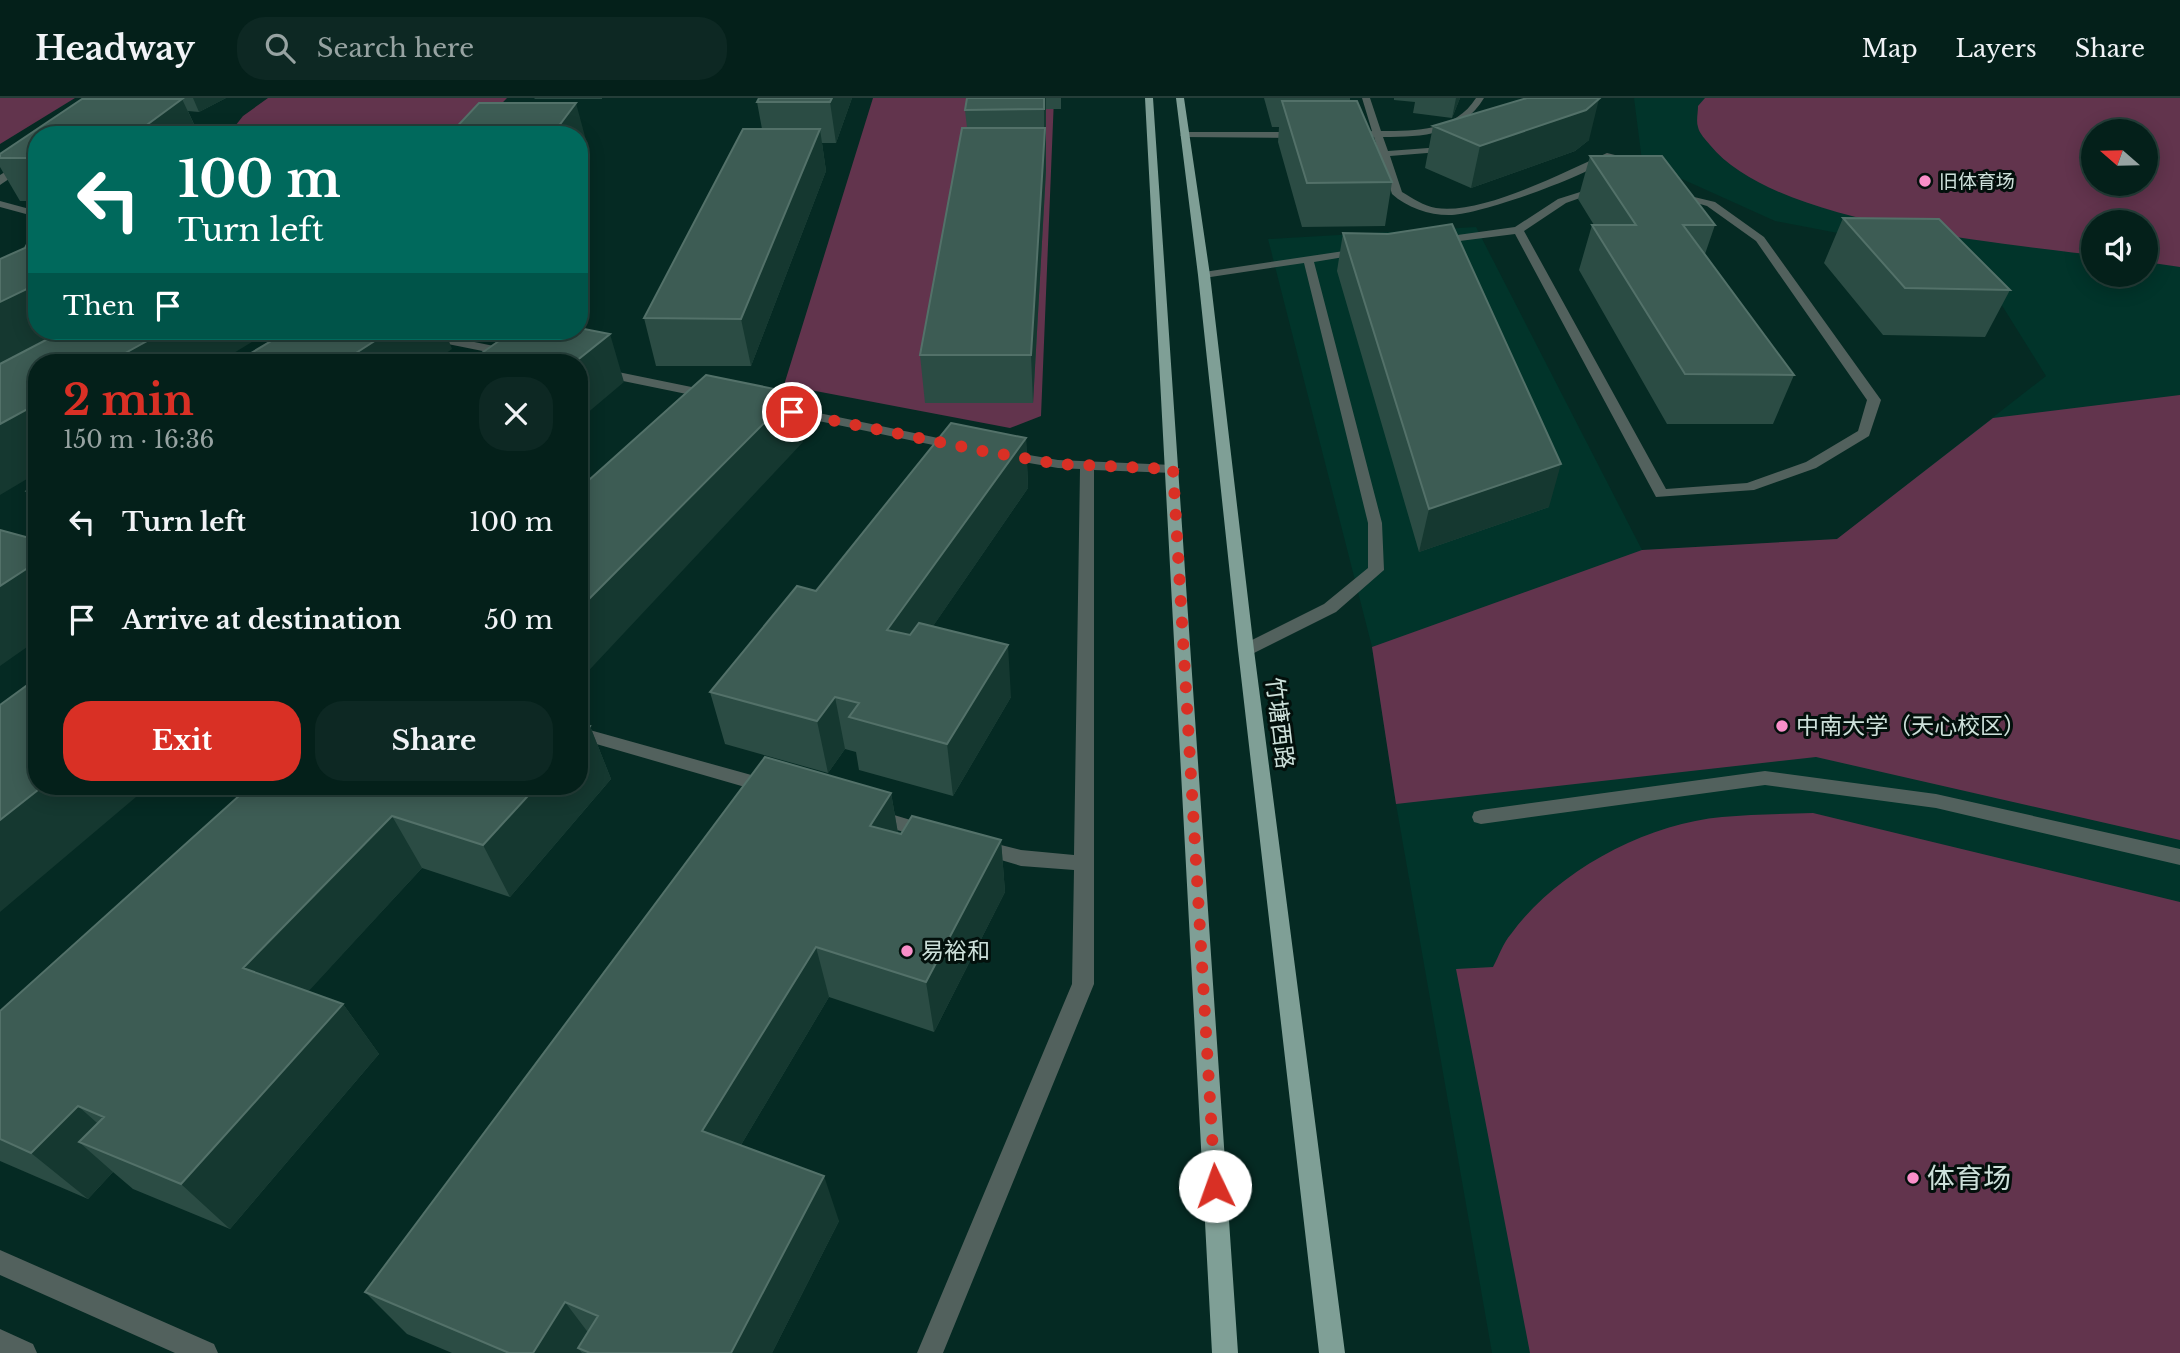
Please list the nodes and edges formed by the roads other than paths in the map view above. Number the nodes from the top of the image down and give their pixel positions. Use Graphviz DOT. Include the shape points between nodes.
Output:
graph roads {
  1 [pos="1149,98"];
  2 [pos="1180,98"];
  3 [pos="1366,98"];
  4 [pos="1480,98"];
  5 [pos="1349,134"];
  6 [pos="1376,134"];
  7 [pos="1185,135"];
  8 [pos="1308,135"];
  9 [pos="1463,146"];
  10 [pos="1382,154"];
  11 [pos="1609,155"];
  12 [pos="28,161"];
  13 [pos="0,182"];
  14 [pos="1608,188"];
  15 [pos="1664,190"];
  16 [pos="0,204"];
  17 [pos="28,212"];
  18 [pos="1518,229"];
  19 [pos="1426,242"];
  20 [pos="1374,250"];
  21 [pos="1308,259"];
  22 [pos="1205,275"];
  23 [pos="442,340"];
  24 [pos="504,354"];
  25 [pos="588,370"];
  26 [pos="711,399"];
  27 [pos="764,406"];
  28 [pos="969,448"];
  29 [pos="995,453"];
  30 [pos="1087,466"];
  31 [pos="1173,469"];
  32 [pos="1246,650"];
  33 [pos="588,736"];
  34 [pos="793,794"];
  35 [pos="860,813"];
  36 [pos="1481,817"];
  37 [pos="941,835"];
  38 [pos="967,843"];
  39 [pos="2180,857"];
  40 [pos="1084,863"];
  41 [pos="0,1262"];
  42 [pos="0,1342"];
  43 [pos="24,1353"];
  44 [pos="205,1353"];
  45 [pos="930,1353"];
  46 [pos="1225,1353"];
  47 [pos="1332,1353"];
  1 -- 31 [label="main road"];
  2 -- 7 [label="main road, 竹塘西路"];
  3 -- 6 [label="street"];
  4 -- 6 [label="street" via="1461,120 1434,131"];
  5 -- 6 [label="street"];
  6 -- 10 [label="street"];
  7 -- 8 [label="street"];
  7 -- 22 [label="main road, 竹塘西路"];
  9 -- 10 [label="street"];
  10 -- 11 [label="street" via="1397,194 1437,212 1460,212"];
  12 -- 13 [label="street"];
  14 -- 18 [label="street" via="1562,201"];
  15 -- 18 [label="street" via="1710,204 1760,239 1874,400 1864,433 1811,465 1749,487 1661,494"];
  16 -- 17 [label="street"];
  18 -- 19 [label="street"];
  20 -- 21 [label="street"];
  21 -- 22 [label="street"];
  21 -- 32 [label="street" via="1375,523 1376,570 1330,608"];
  22 -- 32 [label="main road, 竹塘西路"];
  23 -- 24 [label="street"];
  25 -- 26 [label="street"];
  27 -- 28 [label="street"];
  29 -- 30 [label="street"];
  30 -- 31 [label="street"];
  30 -- 40 [label="street"];
  31 -- 46 [label="main road"];
  32 -- 47 [label="main road, 竹塘西路"];
  33 -- 34 [label="street"];
  35 -- 37 [label="street"];
  36 -- 39 [label="street" via="1765,778 1936,801"];
  38 -- 40 [label="street" via="1021,858"];
  40 -- 45 [label="street" via="1083,984"];
  41 -- 44 [label="street"];
  42 -- 43 [label="street"];
}
